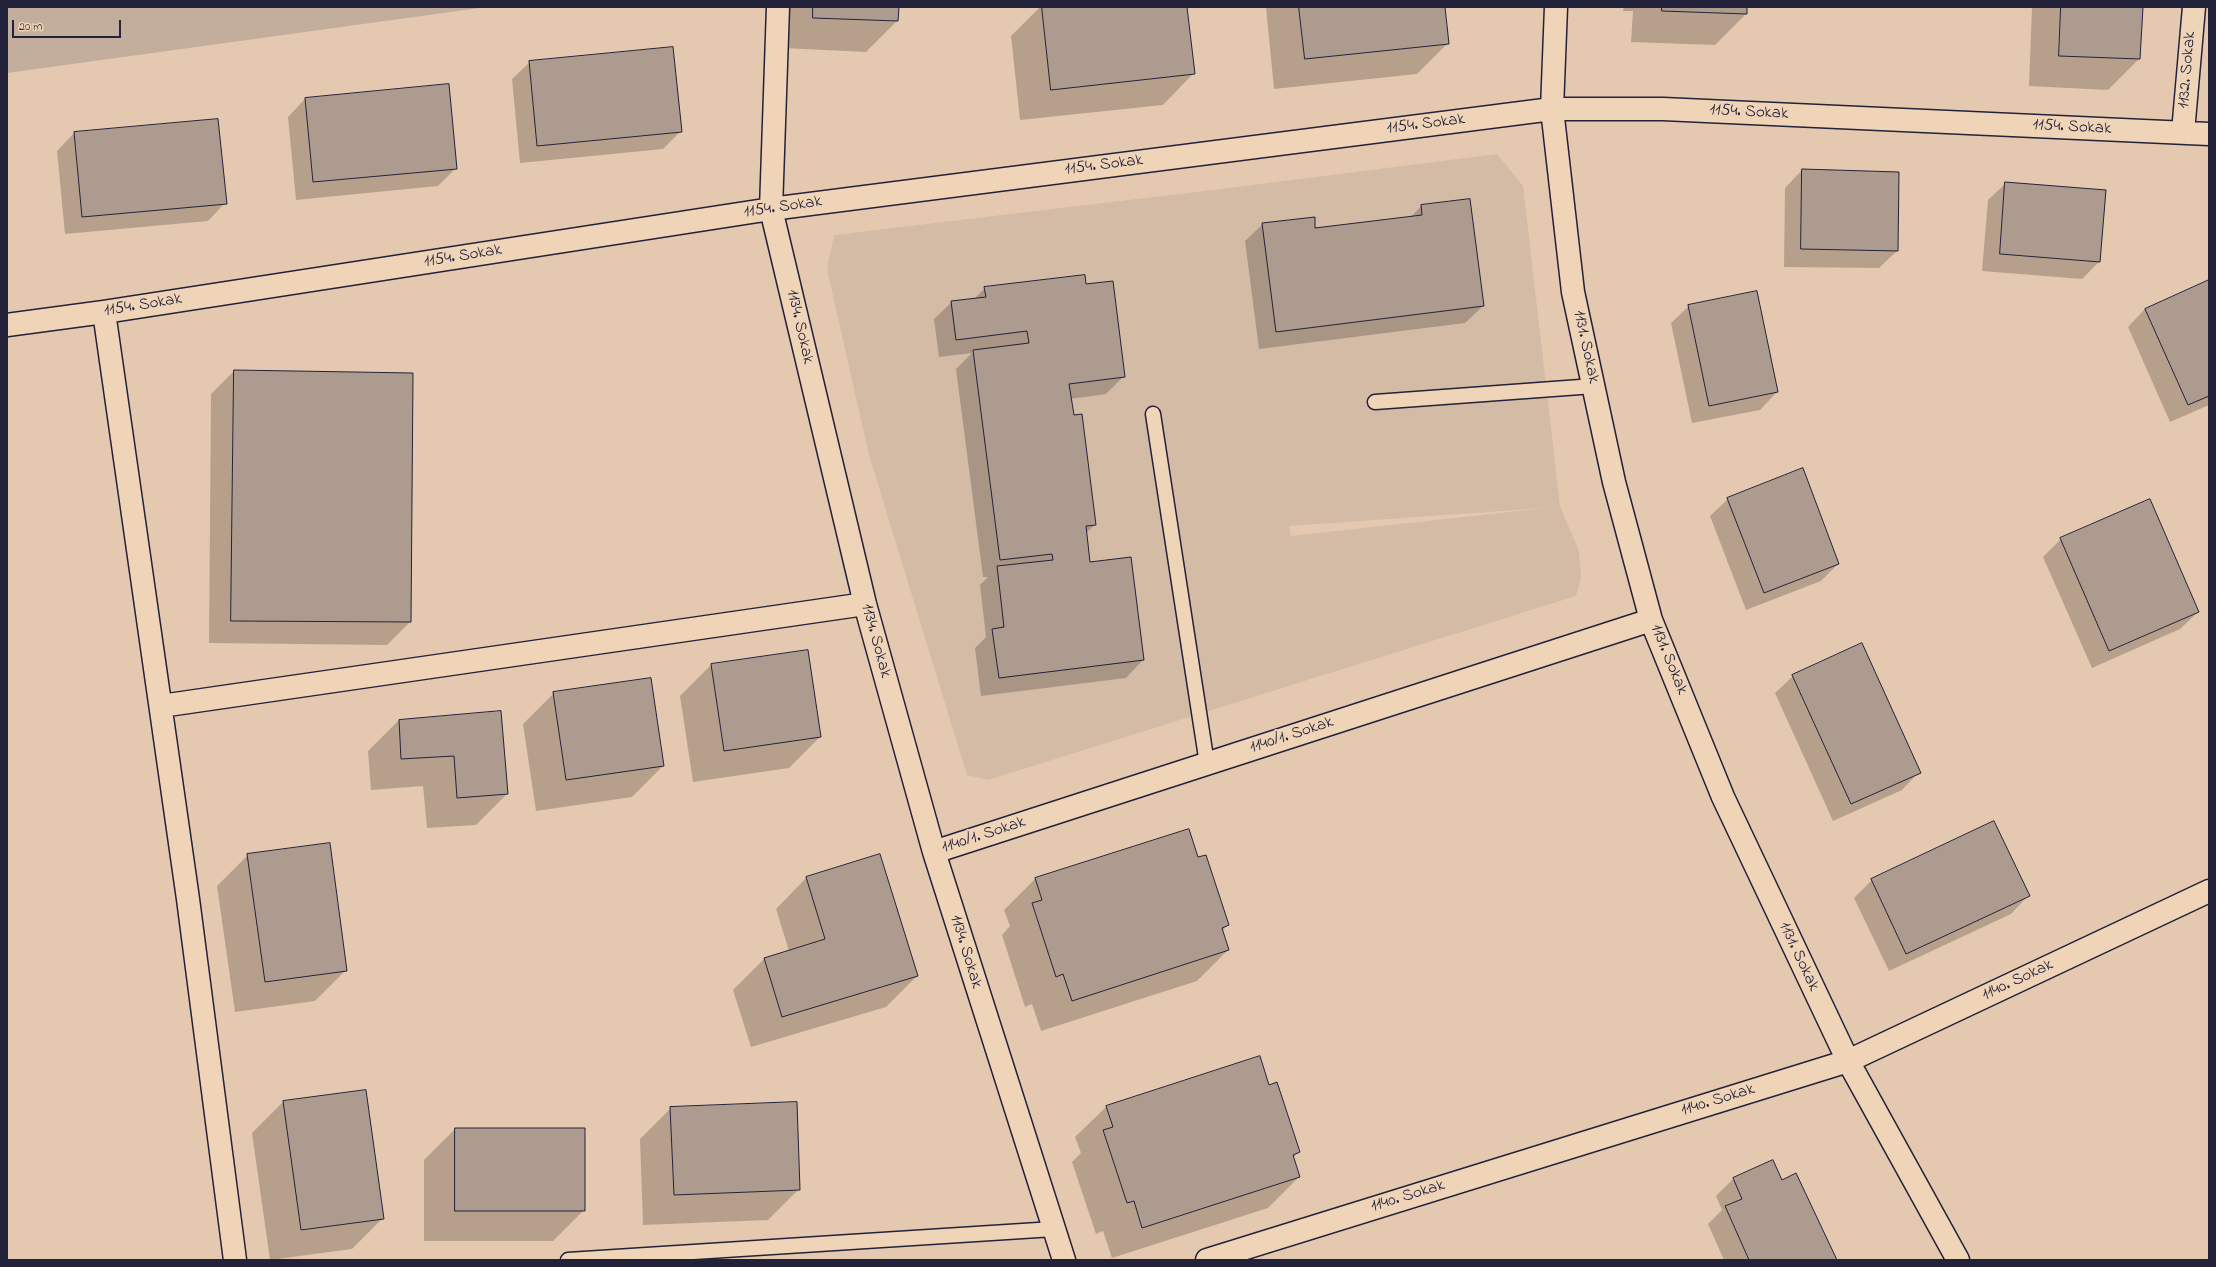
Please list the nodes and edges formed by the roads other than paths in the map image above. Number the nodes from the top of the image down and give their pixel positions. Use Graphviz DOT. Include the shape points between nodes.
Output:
graph roads {
  1 [pos="778,7"];
  2 [pos="1556,7"];
  3 [pos="2194,7"];
  4 [pos="1552,109"];
  5 [pos="2183,132"];
  6 [pos="2209,134"];
  7 [pos="770,209"];
  8 [pos="104,312"];
  9 [pos="7,325"];
  10 [pos="1594,386"];
  11 [pos="1375,402"];
  12 [pos="1153,414"];
  13 [pos="865,604"];
  14 [pos="1651,620"];
  15 [pos="161,706"];
  16 [pos="1207,764"];
  17 [pos="934,852"];
  18 [pos="2209,891"];
  19 [pos="1848,1061"];
  20 [pos="1054,1229"];
  21 [pos="235,1260"];
  22 [pos="568,1260"];
  23 [pos="1064,1260"];
  24 [pos="1207,1260"];
  25 [pos="1958,1260"];
  1 -- 7 [label="street, 1134. Sokak"];
  2 -- 4 [label="street, 1131. Sokak"];
  3 -- 5 [label="street, 1132. Sokak"];
  4 -- 5 [label="street, 1154. Sokak" via="1664,110"];
  4 -- 7 [label="street, 1154. Sokak"];
  4 -- 10 [label="street, 1131. Sokak" via="1573,292"];
  5 -- 6 [label="street, 1154. Sokak"];
  7 -- 8 [label="street, 1154. Sokak"];
  7 -- 13 [label="street, 1134. Sokak"];
  8 -- 9 [label="street, 1154. Sokak"];
  8 -- 15 [label="street"];
  10 -- 11 [label="lane"];
  10 -- 14 [label="street, 1131. Sokak" via="1614,482"];
  12 -- 16 [label="lane"];
  13 -- 15 [label="street"];
  13 -- 17 [label="street, 1134. Sokak"];
  14 -- 16 [label="street, 1140/1. Sokak"];
  14 -- 19 [label="street, 1131. Sokak" via="1723,797"];
  15 -- 21 [label="street"];
  16 -- 17 [label="street, 1140/1. Sokak"];
  17 -- 20 [label="street, 1134. Sokak"];
  18 -- 19 [label="street, 1140. Sokak"];
  19 -- 24 [label="street, 1140. Sokak"];
  19 -- 25 [label="street, 1131. Sokak"];
  20 -- 22 [label="lane"];
  20 -- 23 [label="street, 1134. Sokak"];
}
